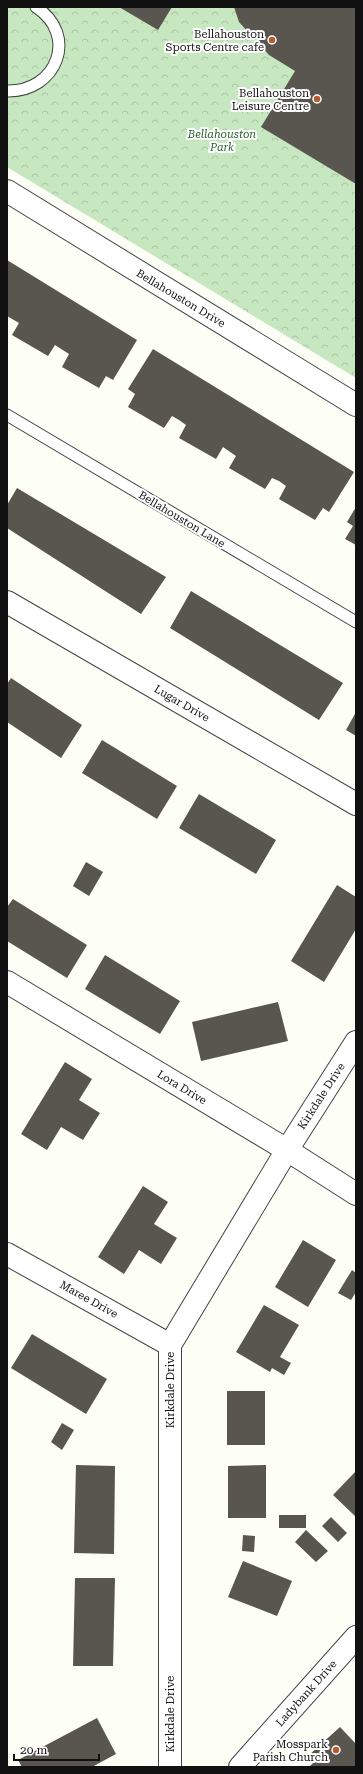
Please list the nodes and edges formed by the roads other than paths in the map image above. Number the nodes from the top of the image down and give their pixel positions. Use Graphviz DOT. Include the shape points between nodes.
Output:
graph roads {
  1 [pos="36,7"];
  2 [pos="7,91"];
  3 [pos="7,192"];
  4 [pos="356,405"];
  5 [pos="7,415"];
  6 [pos="7,602"];
  7 [pos="356,622"];
  8 [pos="356,804"];
  9 [pos="7,982"];
  10 [pos="356,1042"];
  11 [pos="287,1150"];
  12 [pos="356,1194"];
  13 [pos="7,1254"];
  14 [pos="170,1345"];
  15 [pos="356,1637"];
  16 [pos="170,1767"];
  17 [pos="240,1767"];
  1 -- 2 [label="lane" via="46,14 57,33 59,48 56,62 45,79 20,91"];
  3 -- 4 [label="street, Bellahouston Drive"];
  5 -- 7 [label="lane, Bellahouston Lane"];
  6 -- 8 [label="street, Lugar Drive"];
  9 -- 11 [label="street, Lora Drive"];
  10 -- 11 [label="street, Kirkdale Drive"];
  11 -- 12 [label="street, Lora Drive"];
  11 -- 14 [label="street, Kirkdale Drive"];
  13 -- 14 [label="street, Maree Drive"];
  14 -- 16 [label="street, Kirkdale Drive"];
  15 -- 17 [label="street, Ladybank Drive"];
}
